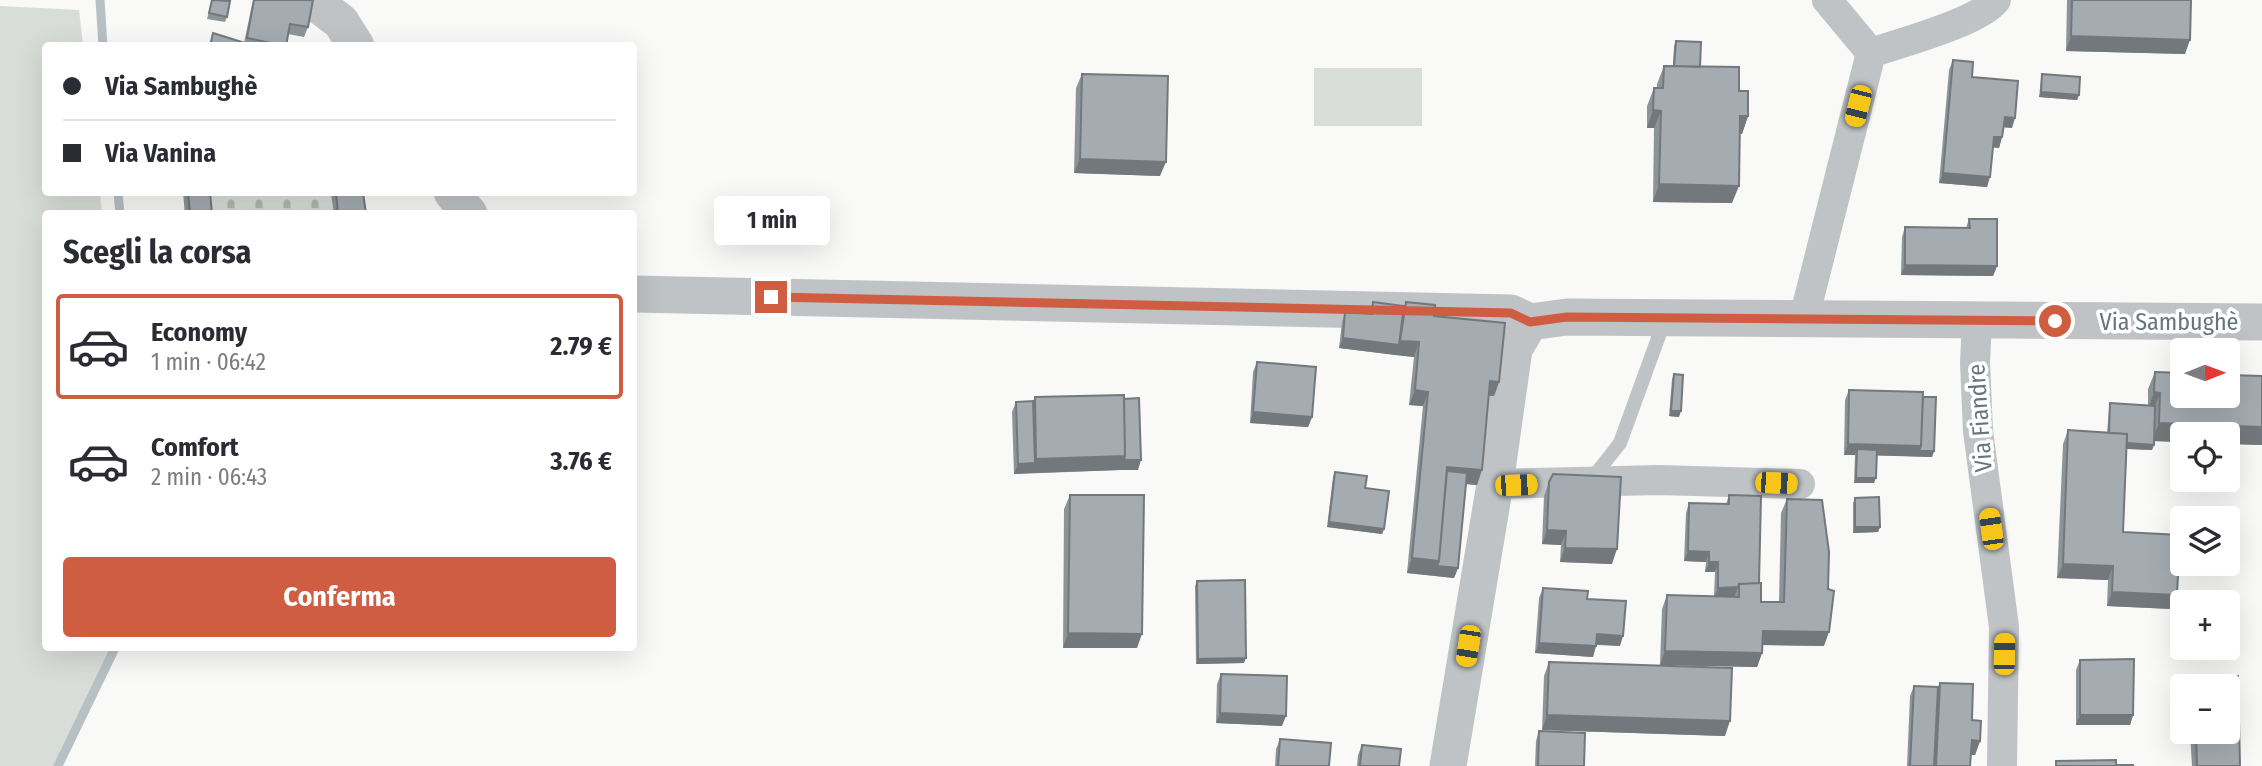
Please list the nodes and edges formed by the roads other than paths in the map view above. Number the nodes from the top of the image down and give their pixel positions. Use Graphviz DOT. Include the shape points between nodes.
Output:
graph roads {
  1 [pos="312,0"];
  2 [pos="1827,0"];
  3 [pos="1996,0"];
  4 [pos="354,42"];
  5 [pos="1871,53"];
  6 [pos="455,196"];
  7 [pos="466,210"];
  8 [pos="637,294"];
  9 [pos="1665,318"];
  10 [pos="1804,318"];
  11 [pos="1977,321"];
  12 [pos="1530,322"];
  13 [pos="2262,322"];
  14 [pos="1589,482"];
  15 [pos="1495,484"];
  16 [pos="1800,484"];
  17 [pos="1448,766"];
  18 [pos="2002,766"];
  1 -- 4 [label="street" via="341,22"];
  2 -- 5 [label="street"];
  3 -- 5 [label="street" via="1965,20"];
  5 -- 10 [label="street"];
  6 -- 7 [label="street"];
  8 -- 12 [label="street" via="1511,313"];
  9 -- 10 [label="street, Via Sambughè"];
  9 -- 12 [label="street, Via Sambughè" via="1567,317"];
  9 -- 14 [label="lane" via="1620,443"];
  10 -- 11 [label="street, Via Sambughè"];
  11 -- 13 [label="street, Via Sambughè"];
  11 -- 18 [label="street, Via Fiandre" via="1978,431 2004,626"];
  12 -- 15 [label="street" via="1514,349"];
  14 -- 15 [label="street"];
  14 -- 16 [label="street"];
  15 -- 17 [label="street"];
}
